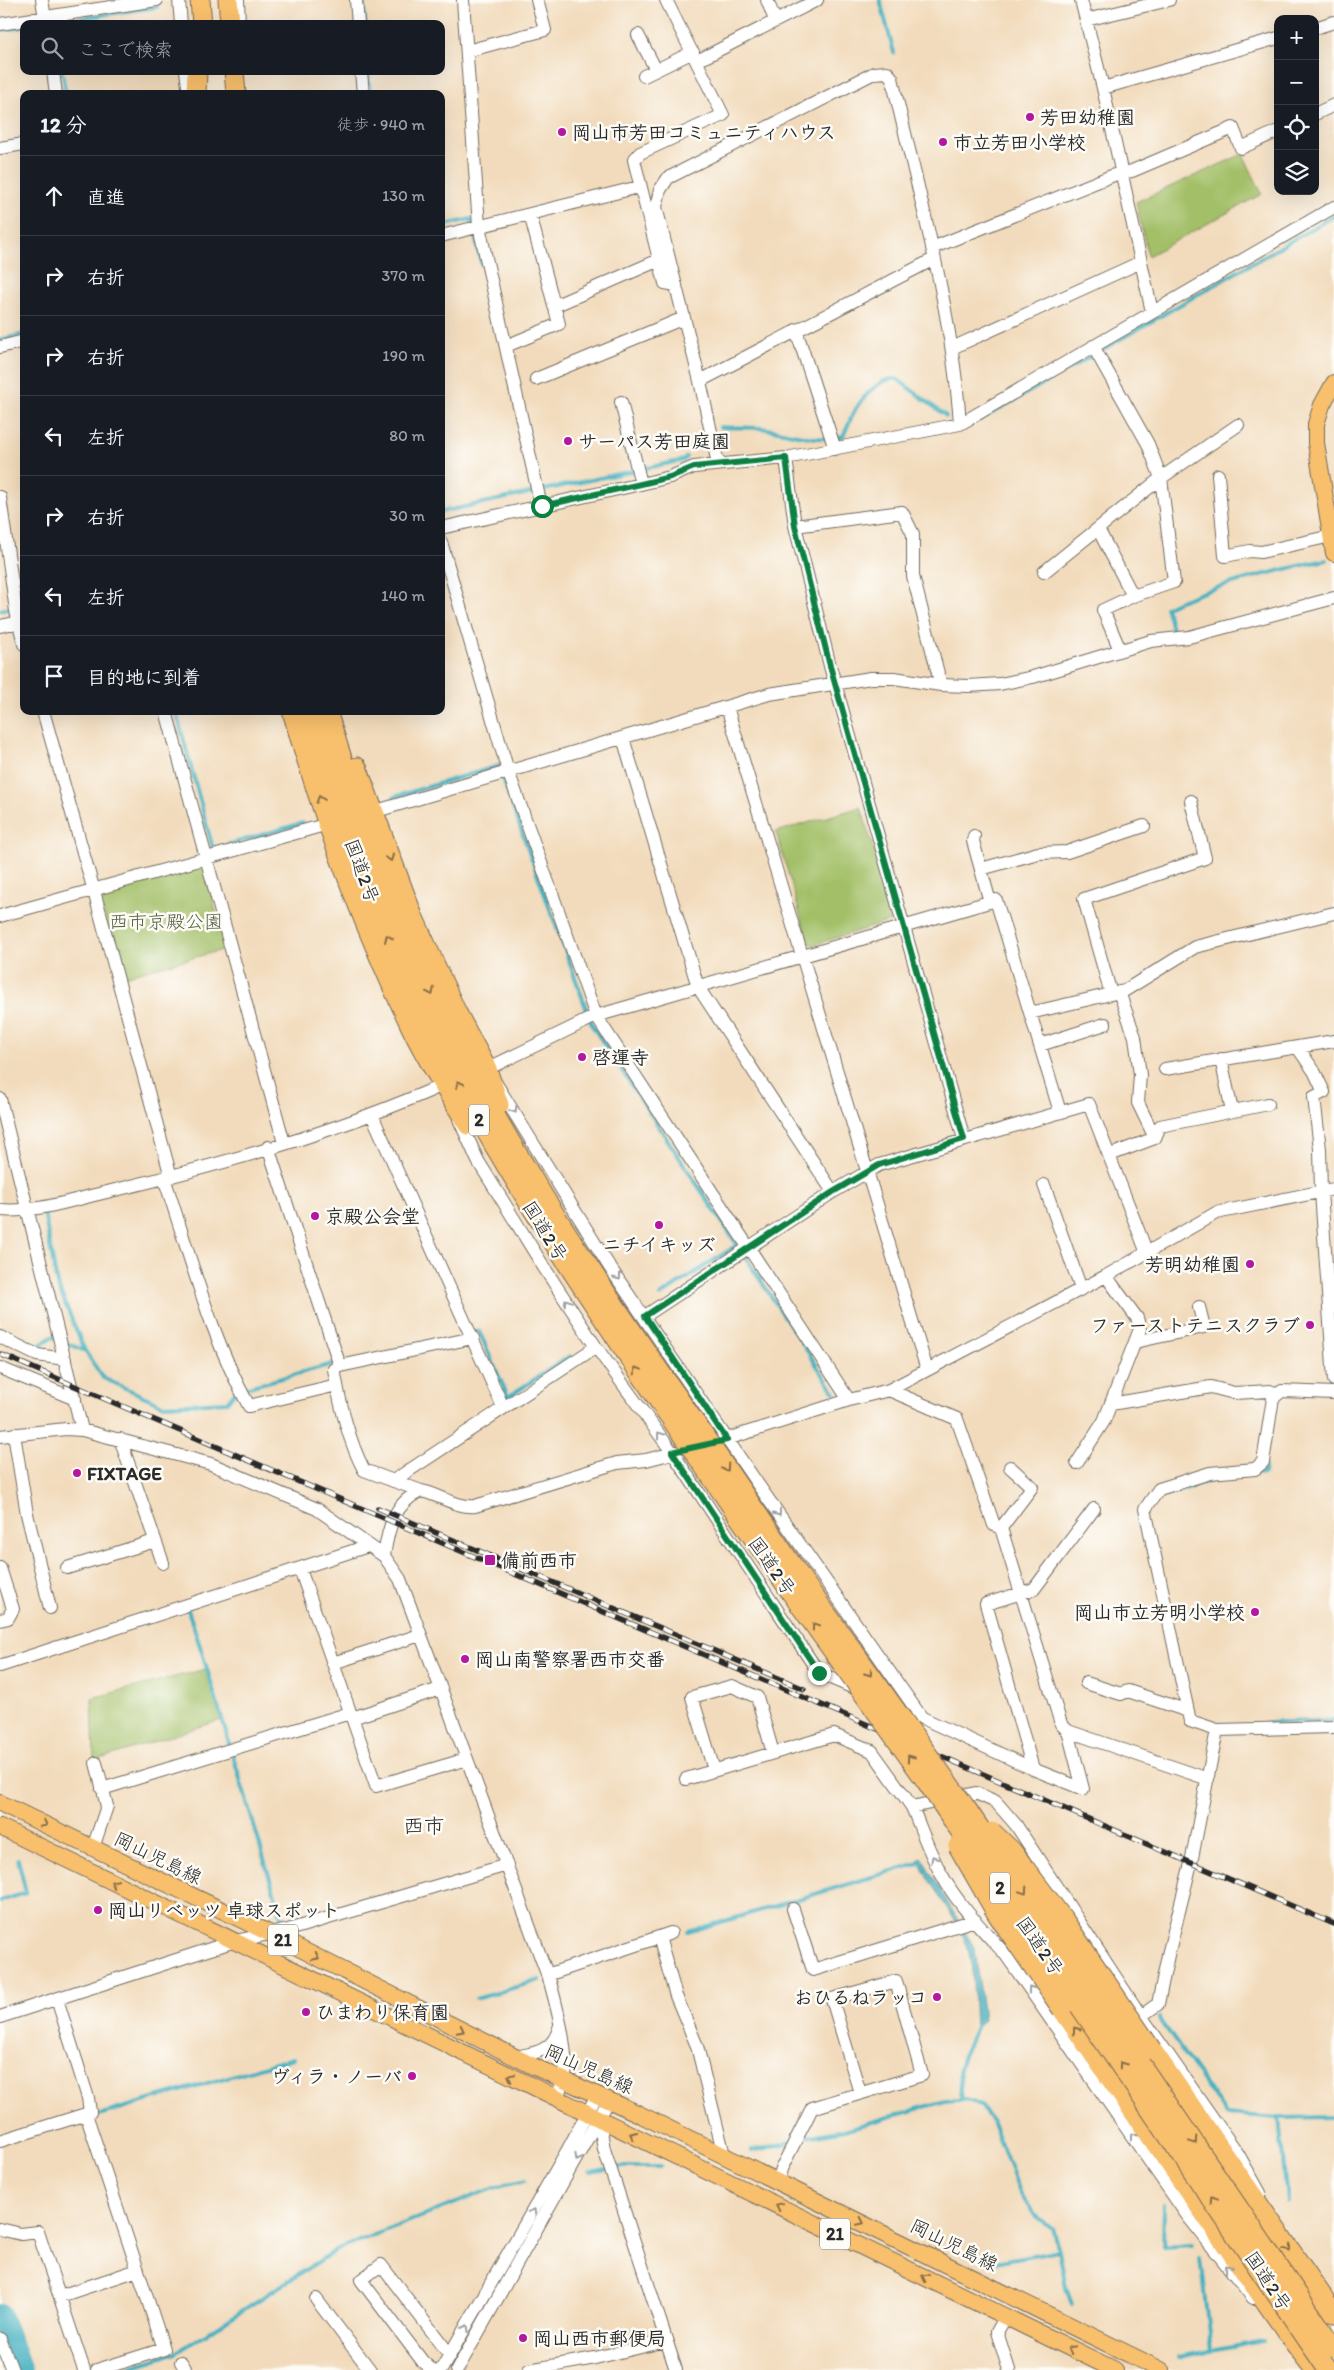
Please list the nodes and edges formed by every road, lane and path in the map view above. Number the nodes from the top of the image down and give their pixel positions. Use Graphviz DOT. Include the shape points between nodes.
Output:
graph roads {
  1 [pos="42,0"];
  2 [pos="157,0"];
  3 [pos="179,0"];
  4 [pos="200,0"];
  5 [pos="216,0"];
  6 [pos="228,0"];
  7 [pos="238,0"];
  8 [pos="356,0"];
  9 [pos="463,0"];
  10 [pos="537,0"];
  11 [pos="666,0"];
  12 [pos="767,0"];
  13 [pos="817,0"];
  14 [pos="1081,0"];
  15 [pos="1169,0"];
  16 [pos="45,20"];
  17 [pos="50,20"];
  18 [pos="181,20"];
  19 [pos="202,20"];
  20 [pos="218,20"];
  21 [pos="230,20"];
  22 [pos="239,20"];
  23 [pos="358,20"];
  24 [pos="775,20"];
  25 [pos="1086,20"];
  26 [pos="1334,22"];
  27 [pos="20,23"];
  28 [pos="0,24"];
  29 [pos="1319,27"];
  30 [pos="638,35"];
  31 [pos="1274,39"];
  32 [pos="466,51"];
  33 [pos="695,56"];
  34 [pos="656,70"];
  35 [pos="54,75"];
  36 [pos="187,75"];
  37 [pos="196,75"];
  38 [pos="206,75"];
  39 [pos="221,75"];
  40 [pos="235,75"];
  41 [pos="240,75"];
  42 [pos="361,75"];
  43 [pos="644,76"];
  44 [pos="1103,88"];
  45 [pos="55,90"];
  46 [pos="188,90"];
  47 [pos="196,90"];
  48 [pos="208,90"];
  49 [pos="223,90"];
  50 [pos="237,90"];
  51 [pos="239,90"];
  52 [pos="363,90"];
  53 [pos="1334,106"];
  54 [pos="1319,112"];
  55 [pos="1274,133"];
  56 [pos="20,145"];
  57 [pos="0,148"];
  58 [pos="1122,174"];
  59 [pos="639,187"];
  60 [pos="1334,207"];
  61 [pos="530,214"];
  62 [pos="475,227"];
  63 [pos="445,235"];
  64 [pos="933,253"];
  65 [pos="659,260"];
  66 [pos="1141,262"];
  67 [pos="676,285"];
  68 [pos="554,306"];
  69 [pos="1152,312"];
  70 [pos="684,318"];
  71 [pos="796,330"];
  72 [pos="20,341"];
  73 [pos="506,346"];
  74 [pos="0,347"];
  75 [pos="952,348"];
  76 [pos="1095,351"];
  77 [pos="536,379"];
  78 [pos="700,381"];
  79 [pos="1334,383"];
  80 [pos="621,402"];
  81 [pos="960,424"];
  82 [pos="1238,425"];
  83 [pos="833,442"];
  84 [pos="786,458"];
  85 [pos="718,464"];
  86 [pos="639,475"];
  87 [pos="1218,475"];
  88 [pos="1161,478"];
  89 [pos="539,496"];
  90 [pos="0,497"];
  91 [pos="795,526"];
  92 [pos="445,527"];
  93 [pos="1098,529"];
  94 [pos="1331,536"];
  95 [pos="1334,553"];
  96 [pos="445,557"];
  97 [pos="1044,572"];
  98 [pos="1132,596"];
  99 [pos="1334,598"];
  100 [pos="18,614"];
  101 [pos="0,626"];
  102 [pos="1120,650"];
  103 [pos="834,684"];
  104 [pos="941,685"];
  105 [pos="727,707"];
  106 [pos="44,715"];
  107 [pos="167,715"];
  108 [pos="293,715"];
  109 [pos="312,715"];
  110 [pos="328,715"];
  111 [pos="339,715"];
  112 [pos="623,738"];
  113 [pos="503,773"];
  114 [pos="1191,801"];
  115 [pos="347,803"];
  116 [pos="373,812"];
  117 [pos="328,824"];
  118 [pos="1144,826"];
  119 [pos="974,836"];
  120 [pos="206,860"];
  121 [pos="981,869"];
  122 [pos="94,891"];
  123 [pos="990,902"];
  124 [pos="1334,913"];
  125 [pos="0,916"];
  126 [pos="902,927"];
  127 [pos="804,957"];
  128 [pos="698,987"];
  129 [pos="1115,993"];
  130 [pos="1030,1013"];
  131 [pos="592,1018"];
  132 [pos="1105,1024"];
  133 [pos="1334,1041"];
  134 [pos="1040,1046"];
  135 [pos="1298,1048"];
  136 [pos="1221,1059"];
  137 [pos="487,1069"];
  138 [pos="1165,1069"];
  139 [pos="443,1085"];
  140 [pos="0,1099"];
  141 [pos="1268,1104"];
  142 [pos="1232,1111"];
  143 [pos="1060,1112"];
  144 [pos="372,1115"];
  145 [pos="1155,1138"];
  146 [pos="964,1139"];
  147 [pos="284,1143"];
  148 [pos="268,1148"];
  149 [pos="1110,1155"];
  150 [pos="520,1162"];
  151 [pos="866,1173"];
  152 [pos="168,1177"];
  153 [pos="1044,1185"];
  154 [pos="1334,1189"];
  155 [pos="833,1192"];
  156 [pos="1321,1192"];
  157 [pos="0,1210"];
  158 [pos="28,1211"];
  159 [pos="744,1250"];
  160 [pos="1146,1253"];
  161 [pos="1106,1276"];
  162 [pos="1081,1289"];
  163 [pos="1199,1307"];
  164 [pos="645,1316"];
  165 [pos="604,1322"];
  166 [pos="471,1334"];
  167 [pos="0,1337"];
  168 [pos="1135,1342"];
  169 [pos="596,1347"];
  170 [pos="65,1359"];
  171 [pos="339,1364"];
  172 [pos="0,1368"];
  173 [pos="927,1370"];
  174 [pos="1334,1380"];
  175 [pos="337,1385"];
  176 [pos="889,1390"];
  177 [pos="1334,1393"];
  178 [pos="1277,1395"];
  179 [pos="75,1399"];
  180 [pos="849,1400"];
  181 [pos="672,1404"];
  182 [pos="1110,1404"];
  183 [pos="503,1407"];
  184 [pos="82,1430"];
  185 [pos="14,1434"];
  186 [pos="0,1436"];
  187 [pos="120,1439"];
  188 [pos="727,1440"];
  189 [pos="672,1452"];
  190 [pos="1076,1463"];
  191 [pos="1010,1468"];
  192 [pos="393,1481"];
  193 [pos="421,1492"];
  194 [pos="1094,1509"];
  195 [pos="1001,1528"];
  196 [pos="155,1542"];
  197 [pos="368,1546"];
  198 [pos="384,1556"];
  199 [pos="163,1563"];
  200 [pos="0,1568"];
  201 [pos="67,1568"];
  202 [pos="300,1569"];
  203 [pos="1021,1593"];
  204 [pos="50,1608"];
  205 [pos="0,1620"];
  206 [pos="420,1635"];
  207 [pos="333,1663"];
  208 [pos="0,1666"];
  209 [pos="1086,1683"];
  210 [pos="440,1689"];
  211 [pos="1188,1711"];
  212 [pos="351,1716"];
  213 [pos="922,1718"];
  214 [pos="1334,1727"];
  215 [pos="1217,1730"];
  216 [pos="1068,1731"];
  217 [pos="773,1753"];
  218 [pos="466,1759"];
  219 [pos="96,1763"];
  220 [pos="1033,1769"];
  221 [pos="714,1770"];
  222 [pos="686,1778"];
  223 [pos="1208,1779"];
  224 [pos="926,1781"];
  225 [pos="102,1789"];
  226 [pos="0,1803"];
  227 [pos="964,1805"];
  228 [pos="912,1807"];
  229 [pos="0,1827"];
  230 [pos="93,1848"];
  231 [pos="507,1865"];
  232 [pos="793,1909"];
  233 [pos="965,1923"];
  234 [pos="268,1933"];
  235 [pos="235,1942"];
  236 [pos="1108,1967"];
  237 [pos="547,1975"];
  238 [pos="57,1999"];
  239 [pos="1046,2010"];
  240 [pos="0,2016"];
  241 [pos="1141,2016"];
  242 [pos="560,2021"];
  243 [pos="515,2057"];
  244 [pos="564,2080"];
  245 [pos="860,2094"];
  246 [pos="603,2097"];
  247 [pos="555,2098"];
  248 [pos="86,2114"];
  249 [pos="593,2116"];
  250 [pos="0,2141"];
  251 [pos="724,2155"];
  252 [pos="778,2181"];
  253 [pos="0,2229"];
  254 [pos="1276,2231"];
  255 [pos="138,2270"];
  256 [pos="60,2296"];
  257 [pos="316,2299"];
  258 [pos="1334,2313"];
  259 [pos="1006,2316"];
  260 [pos="0,2339"];
  261 [pos="666,2341"];
  262 [pos="1295,2344"];
  263 [pos="1334,2348"];
  264 [pos="450,2355"];
  265 [pos="559,2367"];
  266 [pos="12,2370"];
  267 [pos="84,2370"];
  268 [pos="97,2370"];
  269 [pos="370,2370"];
  270 [pos="432,2370"];
  271 [pos="441,2370"];
  272 [pos="457,2370"];
  273 [pos="529,2370"];
  274 [pos="676,2370"];
  275 [pos="1009,2370"];
  276 [pos="1115,2370"];
  277 [pos="1161,2370"];
  278 [pos="1315,2370"];
  279 [pos="1328,2370"];
  1 -- 16 [label="street"];
  2 -- 17 [label="street"];
  3 -- 18 [label="street"];
  4 -- 19 [label="highway"];
  5 -- 20 [label="highway"];
  6 -- 21 [label="highway"];
  7 -- 22 [label="street"];
  8 -- 23 [label="street"];
  9 -- 32 [label="street"];
  10 -- 32 [label="street" via="545,30"];
  11 -- 33 [label="street"];
  12 -- 24 [label="street"];
  13 -- 24 [label="street"];
  14 -- 25 [label="street"];
  15 -- 25 [label="street"];
  24 -- 33 [label="street"];
  25 -- 44 [label="street"];
  26 -- 29 [label="street"];
  27 -- 28 [label="street"];
  30 -- 34 [label="street"];
  31 -- 44 [label="street"];
  32 -- 62 [label="street"];
  33 -- 34 [label="street"];
  33 -- 59 [label="street" via="723,115 636,155"];
  34 -- 43 [label="street"];
  35 -- 45 [label="street"];
  36 -- 46 [label="street"];
  37 -- 47 [label="highway"];
  38 -- 48 [label="highway"];
  39 -- 49 [label="highway"];
  40 -- 50 [label="highway"];
  41 -- 51 [label="street"];
  42 -- 52 [label="street"];
  44 -- 58 [label="street"];
  53 -- 54 [label="street"];
  55 -- 58 [label="street" via="1241,148 1233,128"];
  56 -- 57 [label="street"];
  58 -- 64 [label="street"];
  58 -- 66 [label="street"];
  59 -- 61 [label="street"];
  59 -- 65 [label="street"];
  60 -- 69 [label="street"];
  61 -- 62 [label="street"];
  61 -- 68 [label="street"];
  62 -- 63 [label="street"];
  62 -- 73 [label="street"];
  64 -- 67 [label="street" via="892,78 887,72 874,73 668,178 660,190 656,208"];
  64 -- 71 [label="street"];
  64 -- 75 [label="street"];
  65 -- 67 [label="street" via="665,283"];
  65 -- 68 [label="street"];
  66 -- 69 [label="street"];
  66 -- 75 [label="street"];
  67 -- 70 [label="street"];
  68 -- 73 [label="street" via="559,324"];
  69 -- 76 [label="street"];
  70 -- 77 [label="street"];
  70 -- 78 [label="street"];
  71 -- 78 [label="street"];
  71 -- 83 [label="street"];
  72 -- 74 [label="street"];
  73 -- 89 [label="street"];
  75 -- 81 [label="street"];
  76 -- 81 [label="street"];
  76 -- 88 [label="street" via="1148,444"];
  78 -- 85 [label="street"];
  79 -- 94 [label="main road" via="1316,424 1316,443"];
  80 -- 86 [label="street"];
  81 -- 83 [label="street"];
  82 -- 88 [label="street"];
  83 -- 84 [label="street"];
  84 -- 85 [label="street"];
  84 -- 91 [label="street"];
  85 -- 86 [label="street" via="684,470 670,477"];
  86 -- 89 [label="street"];
  87 -- 94 [label="street" via="1225,556 1261,552"];
  88 -- 93 [label="street"];
  88 -- 98 [label="street" via="1174,582"];
  89 -- 92 [label="street"];
  90 -- 100 [label="street"];
  91 -- 103 [label="street"];
  91 -- 104 [label="street" via="902,512 913,534 913,576"];
  93 -- 97 [label="street"];
  93 -- 98 [label="street"];
  94 -- 95 [label="main road"];
  96 -- 113 [label="street"];
  98 -- 102 [label="street" via="1103,610"];
  99 -- 102 [label="street" via="1189,637 1150,641"];
  100 -- 101 [label="street"];
  102 -- 104 [label="street" via="1000,684"];
  103 -- 104 [label="street" via="894,678"];
  103 -- 105 [label="street" via="782,691"];
  103 -- 126 [label="street"];
  105 -- 112 [label="street"];
  105 -- 127 [label="street"];
  106 -- 122 [label="street"];
  107 -- 120 [label="street"];
  117 -- 108 [label="highway, one-way"];
  109 -- 115 [label="highway, 国道2号 / 2"];
  110 -- 115 [label="highway, 国道2号 / 2"];
  111 -- 116 [label="highway"];
  112 -- 113 [label="street"];
  112 -- 128 [label="street"];
  113 -- 116 [label="street"];
  113 -- 131 [label="street"];
  114 -- 129 [label="street" via="1205,858 1084,899"];
  115 -- 150 [label="highway, 国道2号 / 2, one-way" via="376,861 418,966"];
  165 -- 115 [label="highway, 国道2号 / 2, one-way" via="512,1178 432,1033 382,925"];
  116 -- 137 [label="highway, one-way" via="413,916 456,1011"];
  117 -- 120 [label="street"];
  117 -- 139 [label="highway" via="368,929 411,1028"];
  118 -- 121 [label="street" via="1067,852 1038,853"];
  119 -- 121 [label="street"];
  120 -- 122 [label="street"];
  120 -- 147 [label="street"];
  121 -- 123 [label="street"];
  122 -- 125 [label="street"];
  122 -- 152 [label="street"];
  123 -- 126 [label="street"];
  123 -- 130 [label="street" via="996,900"];
  124 -- 129 [label="street" via="1196,947"];
  126 -- 127 [label="street"];
  126 -- 146 [label="street"];
  127 -- 128 [label="street"];
  127 -- 151 [label="street"];
  128 -- 131 [label="street"];
  128 -- 155 [label="street"];
  129 -- 130 [label="street"];
  129 -- 145 [label="street" via="1135,1037 1140,1075 1138,1103"];
  130 -- 134 [label="street"];
  131 -- 137 [label="street"];
  131 -- 159 [label="street"];
  132 -- 134 [label="street"];
  133 -- 135 [label="street"];
  134 -- 143 [label="street"];
  135 -- 136 [label="street"];
  135 -- 156 [label="street" via="1314,1070 1324,1092 1314,1097"];
  136 -- 138 [label="street"];
  136 -- 142 [label="street"];
  137 -- 150 [label="highway"];
  137 -- 164 [label="street, one-way" via="564,1195"];
  139 -- 144 [label="street"];
  139 -- 165 [label="highway" via="548,1255"];
  169 -- 139 [label="street, one-way" via="478,1161"];
  140 -- 158 [label="street"];
  141 -- 142 [label="street"];
  142 -- 145 [label="street" via="1160,1126"];
  143 -- 146 [label="street"];
  143 -- 149 [label="street" via="1089,1104"];
  144 -- 147 [label="street"];
  144 -- 166 [label="street"];
  145 -- 149 [label="street"];
  146 -- 151 [label="street" via="879,1165"];
  147 -- 148 [label="street"];
  148 -- 152 [label="street"];
  148 -- 171 [label="street"];
  149 -- 160 [label="street"];
  150 -- 181 [label="highway, 国道2号 / 2"];
  151 -- 155 [label="street"];
  151 -- 173 [label="street"];
  152 -- 158 [label="street"];
  152 -- 175 [label="street" via="210,1314 239,1389 249,1406"];
  153 -- 162 [label="street"];
  154 -- 156 [label="street"];
  155 -- 159 [label="street"];
  156 -- 160 [label="street" via="1216,1213"];
  156 -- 174 [label="street"];
  157 -- 158 [label="street"];
  158 -- 170 [label="street"];
  159 -- 164 [label="street"];
  159 -- 180 [label="street"];
  160 -- 161 [label="street"];
  161 -- 162 [label="street"];
  161 -- 168 [label="street" via="1137,1318 1140,1329"];
  162 -- 173 [label="street"];
  163 -- 168 [label="street" via="1204,1327"];
  164 -- 188 [label="street"];
  181 -- 165 [label="highway, 国道2号 / 2, one-way"];
  166 -- 171 [label="street"];
  166 -- 183 [label="street"];
  167 -- 170 [label="street" via="37,1355"];
  168 -- 182 [label="street"];
  169 -- 183 [label="street"];
  189 -- 169 [label="street, one-way"];
  170 -- 179 [label="street"];
  171 -- 175 [label="street" via="334,1369"];
  172 -- 179 [label="street"];
  173 -- 176 [label="street"];
  175 -- 192 [label="street" via="364,1470"];
  176 -- 180 [label="street"];
  176 -- 195 [label="street" via="957,1419 994,1525"];
  177 -- 178 [label="street" via="1282,1392"];
  178 -- 182 [label="street" via="1270,1391 1234,1393 1211,1387"];
  178 -- 211 [label="street" via="1273,1398 1263,1462 1256,1469 1210,1473 1159,1489 1145,1509"];
  179 -- 184 [label="street"];
  180 -- 188 [label="street"];
  224 -- 181 [label="highway, 国道2号 / 2, one-way, bridge" via="792,1594"];
  181 -- 227 [label="highway, 国道2号 / 2, one-way, bridge"];
  182 -- 190 [label="street" via="1104,1421"];
  183 -- 192 [label="street"];
  184 -- 185 [label="street"];
  184 -- 187 [label="street"];
  185 -- 186 [label="street"];
  185 -- 204 [label="street" via="26,1514"];
  187 -- 196 [label="street"];
  187 -- 197 [label="street" via="211,1464 317,1510"];
  188 -- 189 [label="street"];
  188 -- 213 [label="street, one-way"];
  189 -- 193 [label="street" via="646,1460 617,1463 475,1506 464,1506"];
  189 -- 213 [label="street" via="819,1673"];
  191 -- 195 [label="street" via="1032,1487"];
  192 -- 193 [label="street"];
  193 -- 198 [label="street" via="398,1507 388,1529"];
  194 -- 203 [label="street" via="1034,1589"];
  195 -- 203 [label="street"];
  196 -- 199 [label="street"];
  196 -- 201 [label="street"];
  197 -- 198 [label="street"];
  197 -- 202 [label="street"];
  198 -- 206 [label="street" via="400,1579"];
  200 -- 205 [label="street" via="13,1609 8,1618"];
  202 -- 207 [label="street"];
  202 -- 208 [label="street"];
  203 -- 216 [label="street" via="1062,1724"];
  203 -- 220 [label="street" via="986,1604"];
  206 -- 207 [label="street"];
  206 -- 210 [label="street"];
  207 -- 212 [label="street"];
  209 -- 211 [label="street" via="1121,1694 1128,1691"];
  210 -- 212 [label="street"];
  210 -- 218 [label="street"];
  211 -- 215 [label="street" via="1190,1721"];
  212 -- 218 [label="street" via="376,1786"];
  212 -- 225 [label="street"];
  213 -- 220 [label="street"];
  214 -- 215 [label="street"];
  215 -- 223 [label="street"];
  216 -- 220 [label="street" via="1083,1789"];
  216 -- 223 [label="street"];
  217 -- 221 [label="street"];
  217 -- 221 [label="street" via="757,1697 732,1686 692,1697"];
  217 -- 228 [label="street" via="834,1735 872,1751"];
  218 -- 231 [label="street"];
  219 -- 225 [label="street"];
  221 -- 222 [label="street"];
  223 -- 241 [label="street" via="1192,1863 1158,2004"];
  262 -- 224 [label="highway, one-way, bridge" via="997,1914 948,1830"];
  279 -- 224 [label="highway, 国道2号 / 2, one-way, bridge"];
  225 -- 230 [label="street" via="107,1806"];
  226 -- 230 [label="main road, 岡山児島線 / 21, one-way"];
  227 -- 254 [label="highway, bridge" via="1012,1850 1064,1920"];
  227 -- 263 [label="highway, 国道2号 / 2, one-way, bridge"];
  233 -- 228 [label="street, one-way" via="931,1855"];
  228 -- 236 [label="street" via="976,1793 996,1802 1016,1825"];
  235 -- 229 [label="main road, 21, one-way"];
  230 -- 234 [label="main road, 岡山児島線 / 21"];
  231 -- 234 [label="street"];
  231 -- 237 [label="street"];
  232 -- 233 [label="street" via="813,1970"];
  239 -- 233 [label="street, one-way" via="1006,1955"];
  234 -- 235 [label="street"];
  234 -- 243 [label="main road, 岡山児島線 / 21, one-way"];
  235 -- 238 [label="street"];
  247 -- 235 [label="main road, 21, one-way"];
  236 -- 239 [label="street"];
  236 -- 241 [label="street"];
  237 -- 242 [label="street"];
  237 -- 251 [label="street" via="665,1935 676,1996 696,2046"];
  238 -- 240 [label="street"];
  238 -- 248 [label="street" via="88,2098 90,2112"];
  262 -- 239 [label="street, one-way" via="1236,2278 1188,2215"];
  241 -- 254 [label="street" via="1238,2154 1270,2210"];
  242 -- 243 [label="street" via="550,2046 540,2052"];
  242 -- 244 [label="street"];
  243 -- 244 [label="main road, 岡山児島線 / 21"];
  244 -- 246 [label="main road, 岡山児島線 / 21"];
  244 -- 247 [label="street"];
  245 -- 245 [label="street" via="922,2074 896,1982 832,1999"];
  245 -- 252 [label="street" via="812,2108"];
  246 -- 249 [label="street"];
  246 -- 251 [label="main road, 岡山児島線 / 21"];
  247 -- 249 [label="main road, 21"];
  248 -- 250 [label="street"];
  248 -- 255 [label="street"];
  259 -- 249 [label="main road, 21, one-way"];
  249 -- 261 [label="street"];
  264 -- 249 [label="street, one-way"];
  249 -- 272 [label="street, one-way"];
  251 -- 252 [label="main road, 岡山児島線 / 21"];
  252 -- 277 [label="main road, 岡山児島線 / 21, one-way"];
  253 -- 256 [label="street" via="21,2234 38,2232"];
  254 -- 258 [label="highway, one-way"];
  255 -- 256 [label="street"];
  255 -- 268 [label="street" via="164,2349"];
  256 -- 267 [label="street"];
  257 -- 269 [label="street"];
  259 -- 275 [label="street" via="997,2332"];
  276 -- 259 [label="main road, 21, one-way"];
  260 -- 266 [label="street"];
  261 -- 265 [label="street"];
  261 -- 274 [label="street"];
  262 -- 278 [label="highway"];
  264 -- 270 [label="street" via="380,2266 361,2280"];
  264 -- 271 [label="street"];
  265 -- 273 [label="street"];
}
